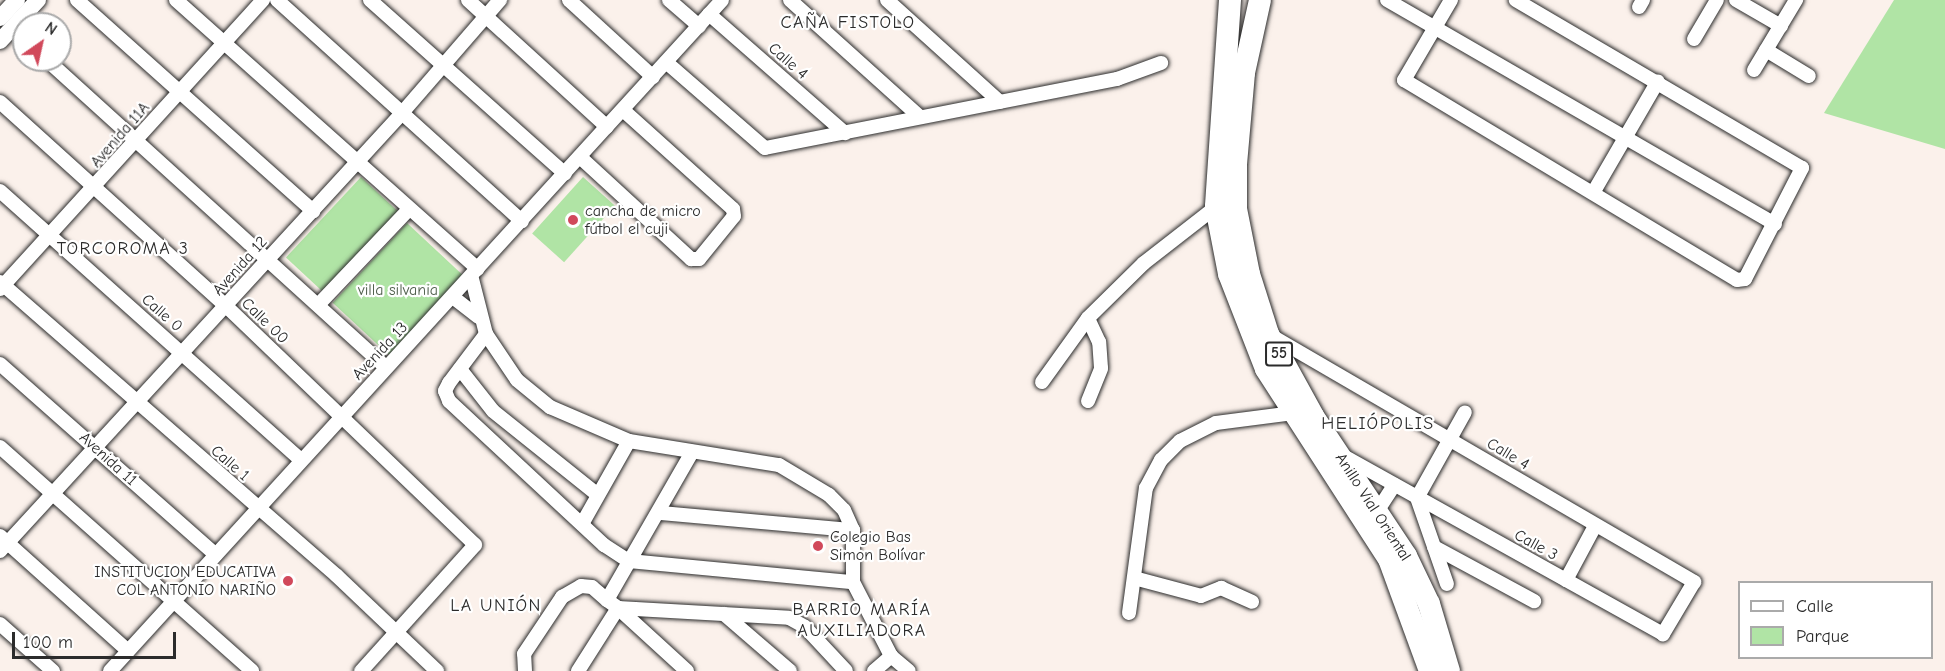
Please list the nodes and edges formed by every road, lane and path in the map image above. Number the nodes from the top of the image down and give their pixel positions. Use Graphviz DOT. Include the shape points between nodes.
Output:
graph roads {
  1 [pos="17,0"];
  2 [pos="38,0"];
  3 [pos="77,0"];
  4 [pos="176,0"];
  5 [pos="263,0"];
  6 [pos="276,0"];
  7 [pos="370,0"];
  8 [pos="468,0"];
  9 [pos="500,0"];
  10 [pos="568,0"];
  11 [pos="669,0"];
  12 [pos="722,0"];
  13 [pos="790,0"];
  14 [pos="887,0"];
  15 [pos="1230,0"];
  16 [pos="1260,0"];
  17 [pos="1387,0"];
  18 [pos="1450,0"];
  19 [pos="1516,0"];
  20 [pos="1717,0"];
  21 [pos="1736,0"];
  22 [pos="1796,0"];
  23 [pos="709,14"];
  24 [pos="485,15"];
  25 [pos="7,24"];
  26 [pos="699,26"];
  27 [pos="1435,26"];
  28 [pos="1781,26"];
  29 [pos="1694,39"];
  30 [pos="0,41"];
  31 [pos="223,43"];
  32 [pos="1766,50"];
  33 [pos="666,62"];
  34 [pos="1161,63"];
  35 [pos="442,64"];
  36 [pos="1754,70"];
  37 [pos="60,72"];
  38 [pos="1809,76"];
  39 [pos="653,77"];
  40 [pos="1658,81"];
  41 [pos="180,91"];
  42 [pos="0,102"];
  43 [pos="1000,102"];
  44 [pos="623,110"];
  45 [pos="402,113"];
  46 [pos="919,116"];
  47 [pos="607,128"];
  48 [pos="844,132"];
  49 [pos="1625,138"];
  50 [pos="136,141"];
  51 [pos="580,157"];
  52 [pos="357,162"];
  53 [pos="564,174"];
  54 [pos="96,187"];
  55 [pos="0,191"];
  56 [pos="1593,193"];
  57 [pos="1216,207"];
  58 [pos="409,208"];
  59 [pos="313,211"];
  60 [pos="522,221"];
  61 [pos="1775,224"];
  62 [pos="48,235"];
  63 [pos="269,259"];
  64 [pos="475,274"];
  65 [pos="1,286"];
  66 [pos="454,298"];
  67 [pos="319,304"];
  68 [pos="226,306"];
  69 [pos="478,317"];
  70 [pos="1088,318"];
  71 [pos="486,334"];
  72 [pos="1268,334"];
  73 [pos="183,353"];
  74 [pos="1306,356"];
  75 [pos="0,364"];
  76 [pos="385,367"];
  77 [pos="460,369"];
  78 [pos="1290,375"];
  79 [pos="1042,382"];
  80 [pos="1088,401"];
  81 [pos="137,404"];
  82 [pos="1465,412"];
  83 [pos="1293,413"];
  84 [pos="341,418"];
  85 [pos="1450,439"];
  86 [pos="629,441"];
  87 [pos="0,447"];
  88 [pos="96,448"];
  89 [pos="692,452"];
  90 [pos="1340,455"];
  91 [pos="301,459"];
  92 [pos="1394,485"];
  93 [pos="51,495"];
  94 [pos="598,495"];
  95 [pos="1417,498"];
  96 [pos="258,508"];
  97 [pos="1378,510"];
  98 [pos="661,513"];
  99 [pos="582,524"];
  100 [pos="1595,525"];
  101 [pos="853,530"];
  102 [pos="2,543"];
  103 [pos="1434,547"];
  104 [pos="216,555"];
  105 [pos="629,561"];
  106 [pos="1134,578"];
  107 [pos="1566,580"];
  108 [pos="853,582"];
  109 [pos="1447,584"];
  110 [pos="1534,601"];
  111 [pos="1252,602"];
  112 [pos="172,603"];
  113 [pos="613,604"];
  114 [pos="1130,613"];
  115 [pos="724,614"];
  116 [pos="0,624"];
  117 [pos="396,633"];
  118 [pos="1663,634"];
  119 [pos="128,651"];
  120 [pos="891,656"];
  121 [pos="53,671"];
  122 [pos="110,671"];
  123 [pos="252,671"];
  124 [pos="361,671"];
  125 [pos="437,671"];
  126 [pos="525,671"];
  127 [pos="578,671"];
  128 [pos="687,671"];
  129 [pos="790,671"];
  130 [pos="846,671"];
  131 [pos="874,671"];
  132 [pos="909,671"];
  133 [pos="1430,671"];
  134 [pos="1449,671"];
  1 -- 25 [label="street"];
  2 -- 25 [label="street"];
  3 -- 41 [label="street"];
  4 -- 31 [label="street"];
  5 -- 31 [label="street, Avenida 11A"];
  6 -- 45 [label="street"];
  7 -- 35 [label="street"];
  8 -- 24 [label="street"];
  9 -- 24 [label="street, Avenida 12"];
  10 -- 39 [label="street"];
  11 -- 26 [label="street"];
  12 -- 23 [label="street, Avenida 13"];
  13 -- 46 [label="street"];
  14 -- 43 [label="street"];
  15 -- 57 [label="highway, Anillo Vial Oriental / 55"];
  16 -- 72 [label="highway, Anillo Vial Oriental / 55" via="1244,73 1236,209"];
  17 -- 27 [label="street"];
  18 -- 27 [label="street"];
  19 -- 40 [label="street"];
  20 -- 29 [label="street"];
  21 -- 28 [label="street"];
  22 -- 28 [label="street"];
  23 -- 26 [label="street, Avenida 13"];
  23 -- 48 [label="street, Calle 4"];
  24 -- 35 [label="street, Avenida 12"];
  24 -- 47 [label="street"];
  25 -- 30 [label="street"];
  26 -- 33 [label="street, Avenida 13"];
  27 -- 49 [label="street"];
  27 -- 56 [label="street" via="1404,80"];
  28 -- 32 [label="street"];
  31 -- 41 [label="street, Avenida 11A"];
  31 -- 52 [label="street"];
  32 -- 36 [label="street"];
  32 -- 38 [label="street"];
  33 -- 39 [label="street, Avenida 13"];
  33 -- 48 [label="street" via="765,148"];
  34 -- 43 [label="street" via="1117,79"];
  35 -- 45 [label="street, Avenida 12"];
  35 -- 53 [label="street"];
  37 -- 50 [label="street"];
  39 -- 44 [label="street, Avenida 13"];
  40 -- 49 [label="street"];
  40 -- 61 [label="street" via="1802,168"];
  41 -- 50 [label="street, Avenida 11A"];
  41 -- 59 [label="street"];
  42 -- 54 [label="street, Calle 00"];
  43 -- 46 [label="street"];
  44 -- 47 [label="street, Avenida 13"];
  44 -- 51 [label="street" via="733,209 734,216 699,259 691,259"];
  45 -- 52 [label="street, Avenida 12"];
  45 -- 60 [label="street"];
  46 -- 48 [label="street"];
  47 -- 51 [label="street, Avenida 13"];
  49 -- 56 [label="street"];
  49 -- 61 [label="street"];
  50 -- 54 [label="street, Avenida 11A"];
  50 -- 63 [label="street"];
  51 -- 53 [label="street, Avenida 13"];
  52 -- 58 [label="street"];
  52 -- 59 [label="street, Avenida 12"];
  53 -- 60 [label="street, Avenida 13"];
  54 -- 62 [label="street, Avenida 11A"];
  54 -- 68 [label="street, Calle 00"];
  55 -- 62 [label="street, Calle 0"];
  56 -- 61 [label="street" via="1737,280 1745,279"];
  57 -- 70 [label="street" via="1144,263"];
  57 -- 83 [label="highway, Anillo Vial Oriental / 55" via="1242,314 1266,369"];
  58 -- 64 [label="street"];
  58 -- 67 [label="street"];
  59 -- 63 [label="street, Avenida 12"];
  60 -- 64 [label="street, Avenida 13"];
  62 -- 65 [label="street, Avenida 11A"];
  62 -- 73 [label="street, Calle 0"];
  63 -- 67 [label="street"];
  63 -- 68 [label="street, Avenida 12"];
  64 -- 66 [label="street, Avenida 13"];
  64 -- 69 [label="street"];
  65 -- 81 [label="street, Calle 1"];
  66 -- 69 [label="street"];
  66 -- 76 [label="street, Avenida 13"];
  67 -- 76 [label="street"];
  68 -- 73 [label="street, Avenida 12"];
  68 -- 84 [label="street, Calle 00"];
  69 -- 71 [label="street"];
  70 -- 79 [label="street"];
  70 -- 80 [label="street" via="1099,342 1101,368"];
  71 -- 77 [label="street"];
  71 -- 86 [label="street" via="517,380 550,407"];
  72 -- 74 [label="street, Calle 4"];
  72 -- 78 [label="highway, Anillo Vial Oriental / 55"];
  73 -- 81 [label="street, Avenida 12"];
  73 -- 91 [label="street, Calle 0"];
  74 -- 78 [label="street"];
  74 -- 85 [label="street, Calle 4"];
  75 -- 88 [label="street, Avenida 11"];
  76 -- 84 [label="street, Avenida 13"];
  77 -- 94 [label="street" via="493,411"];
  77 -- 99 [label="street" via="445,391 449,401"];
  78 -- 90 [label="highway, Anillo Vial Oriental / 55"];
  81 -- 88 [label="street, Avenida 12"];
  81 -- 96 [label="street, Calle 1"];
  82 -- 85 [label="street"];
  83 -- 106 [label="street" via="1216,423 1180,441 1161,460 1146,488"];
  83 -- 133 [label="highway, Anillo Vial Oriental / 55" via="1389,559"];
  84 -- 91 [label="street, Avenida 13"];
  84 -- 117 [label="street, Calle 00" via="476,545"];
  85 -- 95 [label="street"];
  85 -- 100 [label="street, Calle 4"];
  86 -- 89 [label="street"];
  86 -- 94 [label="street"];
  87 -- 93 [label="street"];
  88 -- 93 [label="street, Avenida 12"];
  88 -- 104 [label="street, Avenida 11"];
  89 -- 98 [label="street"];
  89 -- 101 [label="street" via="779,465 829,495 844,510"];
  90 -- 92 [label="street, Calle 3"];
  90 -- 97 [label="highway, Anillo Vial Oriental / 55"];
  91 -- 96 [label="street, Avenida 13"];
  92 -- 95 [label="street, Calle 3"];
  92 -- 97 [label="street"];
  93 -- 102 [label="street, Avenida 12"];
  93 -- 112 [label="street"];
  94 -- 99 [label="street"];
  95 -- 103 [label="street"];
  95 -- 107 [label="street, Calle 3"];
  96 -- 104 [label="street, Avenida 13"];
  96 -- 117 [label="street, Calle 1"];
  97 -- 134 [label="highway, Anillo Vial Oriental / 55" via="1429,604"];
  98 -- 101 [label="street"];
  98 -- 105 [label="street"];
  99 -- 105 [label="street"];
  100 -- 107 [label="street"];
  100 -- 118 [label="street, Calle 4" via="1694,582"];
  101 -- 108 [label="street"];
  102 -- 119 [label="street"];
  103 -- 109 [label="street"];
  103 -- 110 [label="street"];
  104 -- 112 [label="street, Avenida 13"];
  105 -- 108 [label="street"];
  105 -- 113 [label="street"];
  106 -- 111 [label="street" via="1201,596 1221,588"];
  106 -- 114 [label="street"];
  107 -- 118 [label="street, Calle 3"];
  108 -- 120 [label="street"];
  112 -- 119 [label="street, Avenida 13"];
  112 -- 123 [label="street"];
  113 -- 115 [label="street"];
  113 -- 126 [label="street" via="592,586 581,585 562,597 524,654"];
  113 -- 127 [label="street"];
  113 -- 128 [label="street"];
  115 -- 129 [label="street"];
  115 -- 130 [label="street" via="789,618 805,627"];
  116 -- 121 [label="street"];
  117 -- 124 [label="street"];
  117 -- 125 [label="street, Calle 1"];
  119 -- 122 [label="street, Avenida 13"];
  120 -- 131 [label="street"];
  120 -- 132 [label="street"];
}
